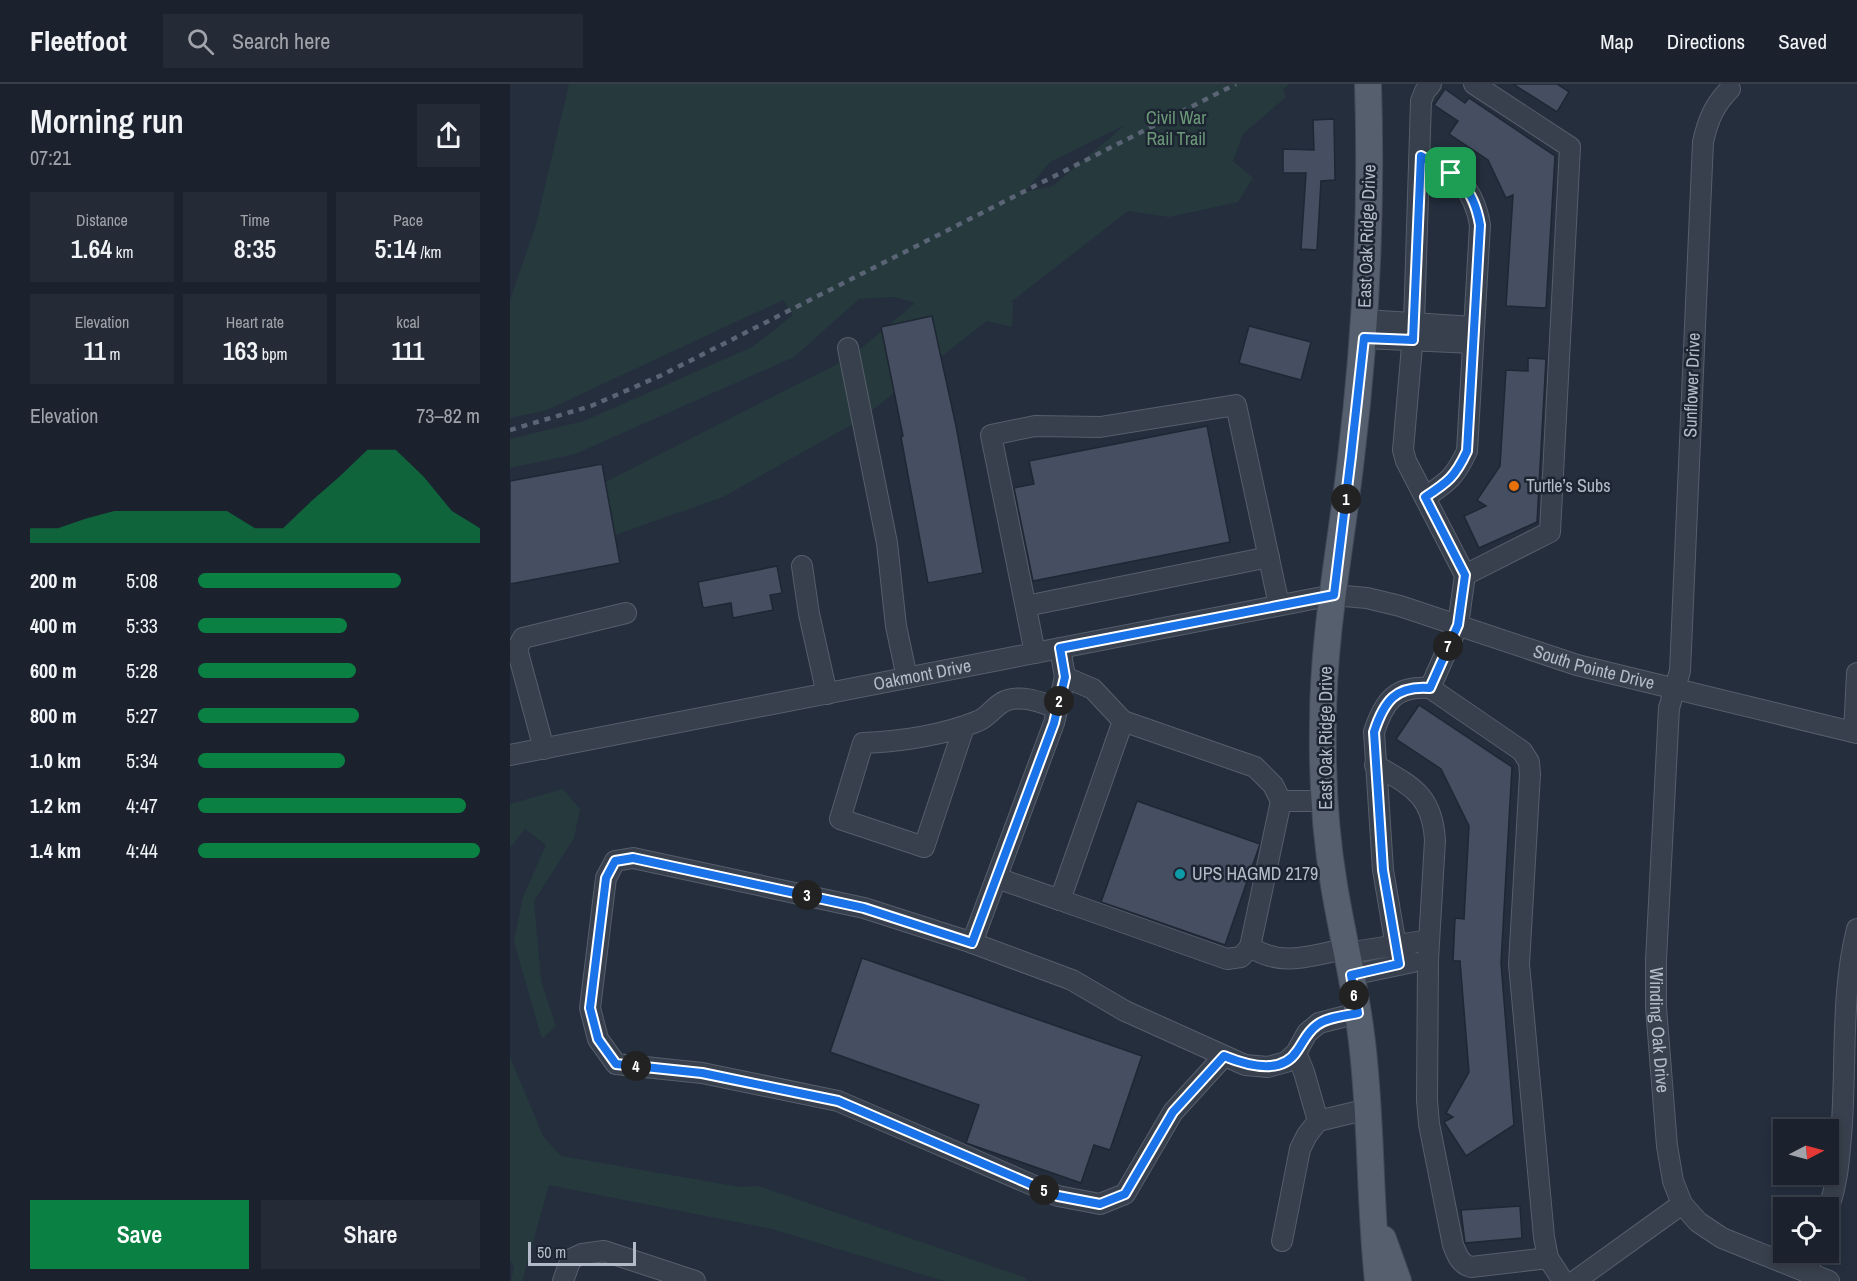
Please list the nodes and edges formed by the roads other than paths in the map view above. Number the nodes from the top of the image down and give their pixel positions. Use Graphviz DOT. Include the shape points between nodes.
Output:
graph roads {
  1 [pos="1368,84"];
  2 [pos="1431,84"];
  3 [pos="1474,84"];
  4 [pos="1730,89"];
  5 [pos="1421,156"];
  6 [pos="1364,329"];
  7 [pos="1414,332"];
  8 [pos="1473,335"];
  9 [pos="848,348"];
  10 [pos="1425,497"];
  11 [pos="1269,557"];
  12 [pos="802,566"];
  13 [pos="1465,575"];
  14 [pos="1334,595"];
  15 [pos="1279,605"];
  16 [pos="1026,606"];
  17 [pos="626,613"];
  18 [pos="1458,625"];
  19 [pos="1060,648"];
  20 [pos="1035,653"];
  21 [pos="1857,673"];
  22 [pos="1065,677"];
  23 [pos="907,678"];
  24 [pos="1430,688"];
  25 [pos="1674,688"];
  26 [pos="827,694"];
  27 [pos="1058,708"];
  28 [pos="1123,721"];
  29 [pos="964,727"];
  30 [pos="1856,732"];
  31 [pos="544,749"];
  32 [pos="510,755"];
  33 [pos="1375,765"];
  34 [pos="1281,801"];
  35 [pos="1325,801"];
  36 [pos="997,878"];
  37 [pos="1060,900"];
  38 [pos="1857,929"];
  39 [pos="972,943"];
  40 [pos="1250,947"];
  41 [pos="1428,950"];
  42 [pos="1398,954"];
  43 [pos="1348,959"];
  44 [pos="1358,1013"];
  45 [pos="1296,1053"];
  46 [pos="1224,1056"];
  47 [pos="1368,1109"];
  48 [pos="1318,1121"];
  49 [pos="1833,1197"];
  50 [pos="1682,1204"];
  51 [pos="1372,1211"];
  52 [pos="1282,1241"];
  53 [pos="1548,1258"];
  54 [pos="1810,1263"];
  55 [pos="1807,1272"];
  56 [pos="563,1281"];
  57 [pos="695,1281"];
  58 [pos="1378,1281"];
  59 [pos="1398,1281"];
  60 [pos="1563,1281"];
  61 [pos="1575,1281"];
  62 [pos="1829,1281"];
  1 -- 6 [label="main road, East Oak Ridge Drive"];
  2 -- 5 [label="street" via="1421,101"];
  3 -- 13 [label="street" via="1570,147 1550,532"];
  4 -- 25 [label="street, Sunflower Drive" via="1708,119 1703,142 1680,671"];
  5 -- 7 [label="street"];
  5 -- 8 [label="street" via="1463,184 1477,210 1480,225"];
  6 -- 7 [label="street"];
  6 -- 14 [label="main road, East Oak Ridge Drive"];
  7 -- 8 [label="street"];
  7 -- 10 [label="street" via="1403,450"];
  8 -- 10 [label="street" via="1467,451 1448,482"];
  9 -- 23 [label="street" via="887,543 896,626"];
  10 -- 13 [label="street"];
  11 -- 15 [label="street"];
  11 -- 16 [label="street"];
  11 -- 16 [label="street" via="1236,405 1100,427 1035,426 991,435"];
  12 -- 26 [label="street" via="808,614"];
  13 -- 18 [label="street"];
  14 -- 15 [label="street, Oakmont Drive"];
  14 -- 18 [label="street, South Pointe Drive" via="1367,598"];
  14 -- 35 [label="main road, East Oak Ridge Drive" via="1324,682"];
  15 -- 19 [label="street, Oakmont Drive"];
  16 -- 20 [label="street"];
  17 -- 31 [label="street" via="523,638 517,649"];
  18 -- 24 [label="street"];
  18 -- 25 [label="street, South Pointe Drive" via="1576,665"];
  19 -- 20 [label="street, Oakmont Drive"];
  19 -- 22 [label="street"];
  20 -- 23 [label="street, Oakmont Drive"];
  21 -- 30 [label="street"];
  22 -- 27 [label="street"];
  22 -- 28 [label="street" via="1093,689"];
  23 -- 26 [label="street, Oakmont Drive"];
  24 -- 33 [label="street" via="1413,687 1398,692 1390,700 1374,732"];
  24 -- 53 [label="street" via="1522,751 1528,762 1519,964"];
  25 -- 30 [label="street, South Pointe Drive"];
  25 -- 50 [label="street, Winding Oak Drive" via="1669,708 1656,1007 1667,1146"];
  26 -- 31 [label="street, Oakmont Drive"];
  27 -- 29 [label="street" via="1024,698 1006,700 981,720"];
  27 -- 36 [label="street"];
  28 -- 34 [label="street" via="1255,767 1273,785"];
  28 -- 37 [label="street"];
  29 -- 29 [label="street" via="897,742 863,743 840,819 924,846"];
  31 -- 32 [label="street, Oakmont Drive"];
  33 -- 41 [label="street" via="1412,786 1422,796 1434,822"];
  33 -- 42 [label="street" via="1383,870"];
  34 -- 35 [label="street"];
  34 -- 40 [label="street"];
  35 -- 43 [label="main road, East Oak Ridge Drive"];
  36 -- 37 [label="street"];
  36 -- 39 [label="street"];
  37 -- 40 [label="street" via="1227,958 1241,957"];
  38 -- 49 [label="street" via="1848,983 1839,1159"];
  39 -- 46 [label="street" via="1072,980 1125,1011"];
  39 -- 46 [label="street" via="864,908 633,858 615,861 606,878 590,1008 598,1039 616,1064 702,1073 838,1101 1058,1196 1100,1204 1125,1194 1173,1112"];
  40 -- 43 [label="street" via="1262,955 1283,960"];
  41 -- 42 [label="street"];
  41 -- 53 [label="street" via="1429,1124 1453,1245 1458,1257 1471,1267"];
  42 -- 43 [label="street"];
  43 -- 44 [label="main road, East Oak Ridge Drive"];
  44 -- 45 [label="street" via="1319,1023 1307,1033"];
  44 -- 47 [label="main road, East Oak Ridge Drive"];
  45 -- 46 [label="street" via="1286,1062 1268,1067 1245,1065"];
  45 -- 48 [label="street"];
  47 -- 48 [label="street"];
  47 -- 51 [label="main road, East Oak Ridge Drive"];
  48 -- 52 [label="street" via="1300,1149"];
  50 -- 55 [label="street, Winding Oak Drive" via="1698,1222 1722,1238"];
  50 -- 61 [label="street"];
  51 -- 58 [label="main road, East Oak Ridge Drive"];
  51 -- 59 [label="main road, East Oak Ridge Drive"];
  53 -- 60 [label="street"];
  54 -- 55 [label="street"];
  55 -- 62 [label="street, Winding Oak Drive"];
  56 -- 57 [label="street" via="571,1258 604,1251"];
}
